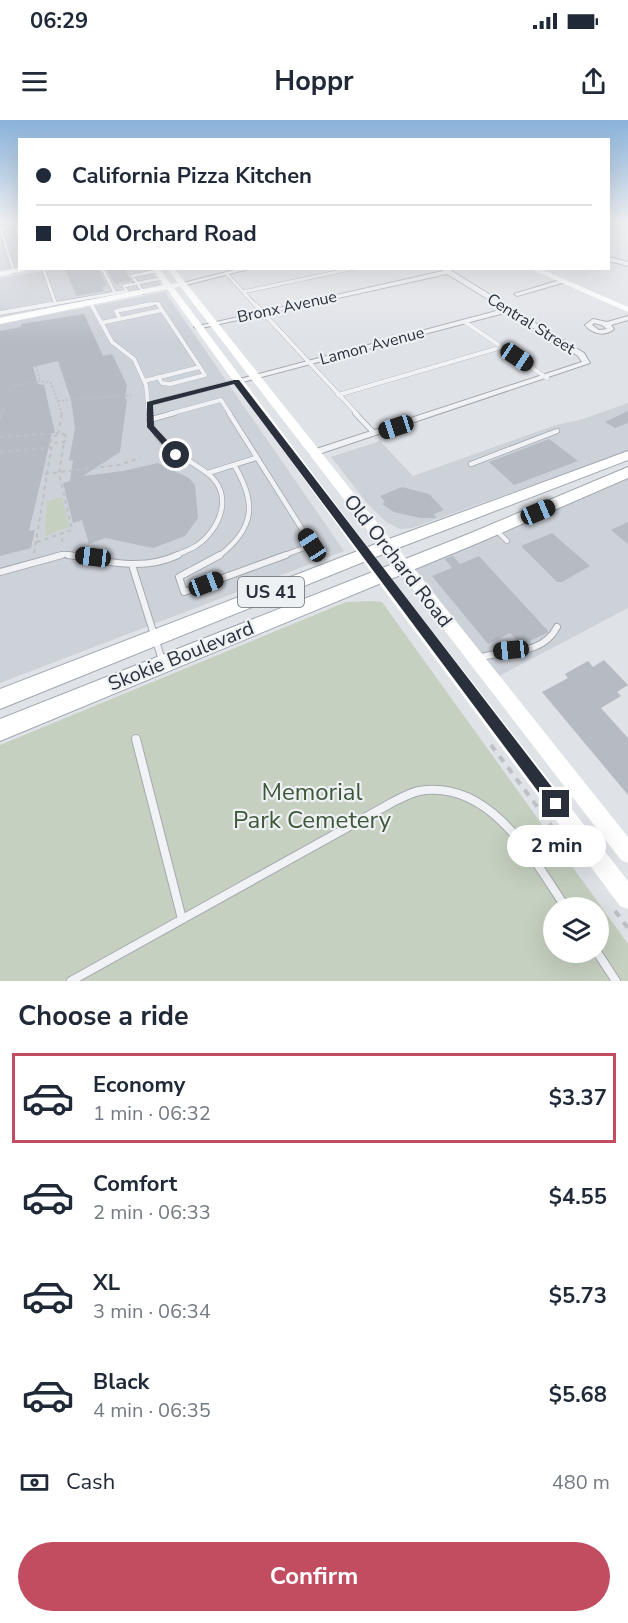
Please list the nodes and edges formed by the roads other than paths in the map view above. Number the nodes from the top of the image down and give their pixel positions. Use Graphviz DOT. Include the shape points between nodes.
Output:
graph roads {
  1 [pos="11,262"];
  2 [pos="24,270"];
  3 [pos="44,270"];
  4 [pos="103,270"];
  5 [pos="172,270"];
  6 [pos="241,270"];
  7 [pos="346,270"];
  8 [pos="445,270"];
  9 [pos="535,270"];
  10 [pos="14,272"];
  11 [pos="158,273"];
  12 [pos="226,273"];
  13 [pos="0,274"];
  14 [pos="560,282"];
  15 [pos="138,284"];
  16 [pos="182,284"];
  17 [pos="170,288"];
  18 [pos="243,292"];
  19 [pos="115,293"];
  20 [pos="128,293"];
  21 [pos="144,293"];
  22 [pos="517,294"];
  23 [pos="55,302"];
  24 [pos="92,304"];
  25 [pos="162,310"];
  26 [pos="509,310"];
  27 [pos="628,310"];
  28 [pos="0,313"];
  29 [pos="263,313"];
  30 [pos="628,318"];
  31 [pos="120,319"];
  32 [pos="0,321"];
  33 [pos="465,322"];
  34 [pos="101,323"];
  35 [pos="212,324"];
  36 [pos="608,324"];
  37 [pos="197,327"];
  38 [pos="502,347"];
  39 [pos="309,362"];
  40 [pos="200,367"];
  41 [pos="254,376"];
  42 [pos="158,377"];
  43 [pos="547,378"];
  44 [pos="144,381"];
  45 [pos="236,381"];
  46 [pos="338,394"];
  47 [pos="149,404"];
  48 [pos="149,420"];
  49 [pos="557,431"];
  50 [pos="374,434"];
  51 [pos="313,453"];
  52 [pos="628,456"];
  53 [pos="256,458"];
  54 [pos="471,464"];
  55 [pos="234,465"];
  56 [pos="628,472"];
  57 [pos="208,473"];
  58 [pos="495,529"];
  59 [pos="507,541"];
  60 [pos="387,546"];
  61 [pos="366,555"];
  62 [pos="132,565"];
  63 [pos="403,567"];
  64 [pos="0,572"];
  65 [pos="381,575"];
  66 [pos="557,627"];
  67 [pos="155,638"];
  68 [pos="476,659"];
  69 [pos="163,663"];
  70 [pos="0,699"];
  71 [pos="0,730"];
  72 [pos="136,739"];
  73 [pos="628,853"];
  74 [pos="558,897"];
  75 [pos="628,898"];
  76 [pos="182,919"];
  77 [pos="604,963"];
  78 [pos="614,979"];
  79 [pos="71,981"];
  1 -- 10 [label="lane"];
  2 -- 10 [label="main road"];
  3 -- 23 [label="lane"];
  4 -- 19 [label="lane"];
  5 -- 16 [label="main road, Old Orchard Road"];
  6 -- 12 [label="street"];
  7 -- 18 [label="lane"];
  8 -- 26 [label="street, Central Street"];
  8 -- 29 [label="street, Bronx Avenue"];
  9 -- 14 [label="main road"];
  10 -- 13 [label="main road"];
  11 -- 15 [label="lane"];
  11 -- 15 [label="lane" via="132,276"];
  11 -- 17 [label="main road, Old Orchard Road"];
  12 -- 16 [label="street"];
  12 -- 18 [label="lane"];
  14 -- 22 [label="street"];
  14 -- 27 [label="main road"];
  15 -- 20 [label="lane" via="124,286"];
  15 -- 21 [label="lane"];
  16 -- 17 [label="main road"];
  16 -- 35 [label="main road, Old Orchard Road"];
  17 -- 21 [label="main road"];
  17 -- 37 [label="main road, Old Orchard Road"];
  18 -- 29 [label="lane"];
  19 -- 20 [label="lane"];
  19 -- 23 [label="lane"];
  20 -- 21 [label="main road"];
  20 -- 24 [label="main road"];
  23 -- 28 [label="lane"];
  24 -- 32 [label="main road"];
  24 -- 34 [label="lane"];
  25 -- 31 [label="lane"];
  25 -- 31 [label="lane" via="157,303 116,311"];
  25 -- 40 [label="lane"];
  26 -- 33 [label="street, Lamon Avenue"];
  26 -- 43 [label="street, Central Street" via="586,363"];
  29 -- 35 [label="street, Bronx Avenue"];
  29 -- 39 [label="lane"];
  30 -- 36 [label="street"];
  31 -- 34 [label="lane"];
  33 -- 38 [label="lane"];
  33 -- 39 [label="street, Lamon Avenue"];
  34 -- 44 [label="lane" via="116,346 134,359"];
  35 -- 37 [label="street, Bronx Avenue"];
  35 -- 41 [label="main road, Old Orchard Road"];
  37 -- 45 [label="main road, Old Orchard Road"];
  38 -- 43 [label="lane"];
  38 -- 46 [label="lane"];
  39 -- 41 [label="street, Lamon Avenue"];
  39 -- 46 [label="lane"];
  40 -- 42 [label="lane"];
  40 -- 42 [label="lane" via="205,375 170,384 162,383"];
  41 -- 45 [label="street, Lamon Avenue"];
  41 -- 51 [label="main road, Old Orchard Road"];
  42 -- 44 [label="lane"];
  43 -- 50 [label="street"];
  44 -- 47 [label="lane"];
  45 -- 47 [label="lane"];
  45 -- 61 [label="main road, Old Orchard Road"];
  46 -- 50 [label="lane"];
  47 -- 48 [label="lane"];
  48 -- 53 [label="lane" via="220,400"];
  48 -- 57 [label="lane" via="167,447"];
  49 -- 54 [label="lane"];
  50 -- 51 [label="street"];
  51 -- 60 [label="main road, Old Orchard Road"];
  52 -- 60 [label="main road, Skokie Boulevard / US 41"];
  53 -- 55 [label="lane"];
  53 -- 55 [label="lane" via="312,545 184,592 179,577 224,552 248,517 250,498"];
  55 -- 57 [label="lane"];
  56 -- 58 [label="main road, Skokie Boulevard / US 41"];
  57 -- 62 [label="lane" via="223,496 222,514 212,531 173,559"];
  58 -- 59 [label="lane"];
  58 -- 63 [label="main road, Skokie Boulevard / US 41"];
  60 -- 61 [label="main road, Skokie Boulevard / US 41"];
  60 -- 63 [label="main road, Old Orchard Road"];
  61 -- 65 [label="main road, Old Orchard Road"];
  61 -- 67 [label="main road, Skokie Boulevard / US 41"];
  62 -- 64 [label="lane" via="64,554"];
  62 -- 67 [label="lane"];
  63 -- 65 [label="main road, Skokie Boulevard / US 41"];
  63 -- 68 [label="main road, Old Orchard Road"];
  65 -- 69 [label="main road, Skokie Boulevard / US 41"];
  65 -- 75 [label="main road, Old Orchard Road"];
  66 -- 68 [label="lane" via="556,633 526,651 488,652"];
  67 -- 69 [label="lane"];
  67 -- 70 [label="main road, Skokie Boulevard / US 41"];
  68 -- 73 [label="main road, Old Orchard Road"];
  69 -- 71 [label="main road, Skokie Boulevard / US 41"];
  72 -- 76 [label="lane"];
  74 -- 76 [label="lane" via="513,833 491,812 459,794 418,791"];
  76 -- 79 [label="lane"];
  77 -- 78 [label="lane"];
}
